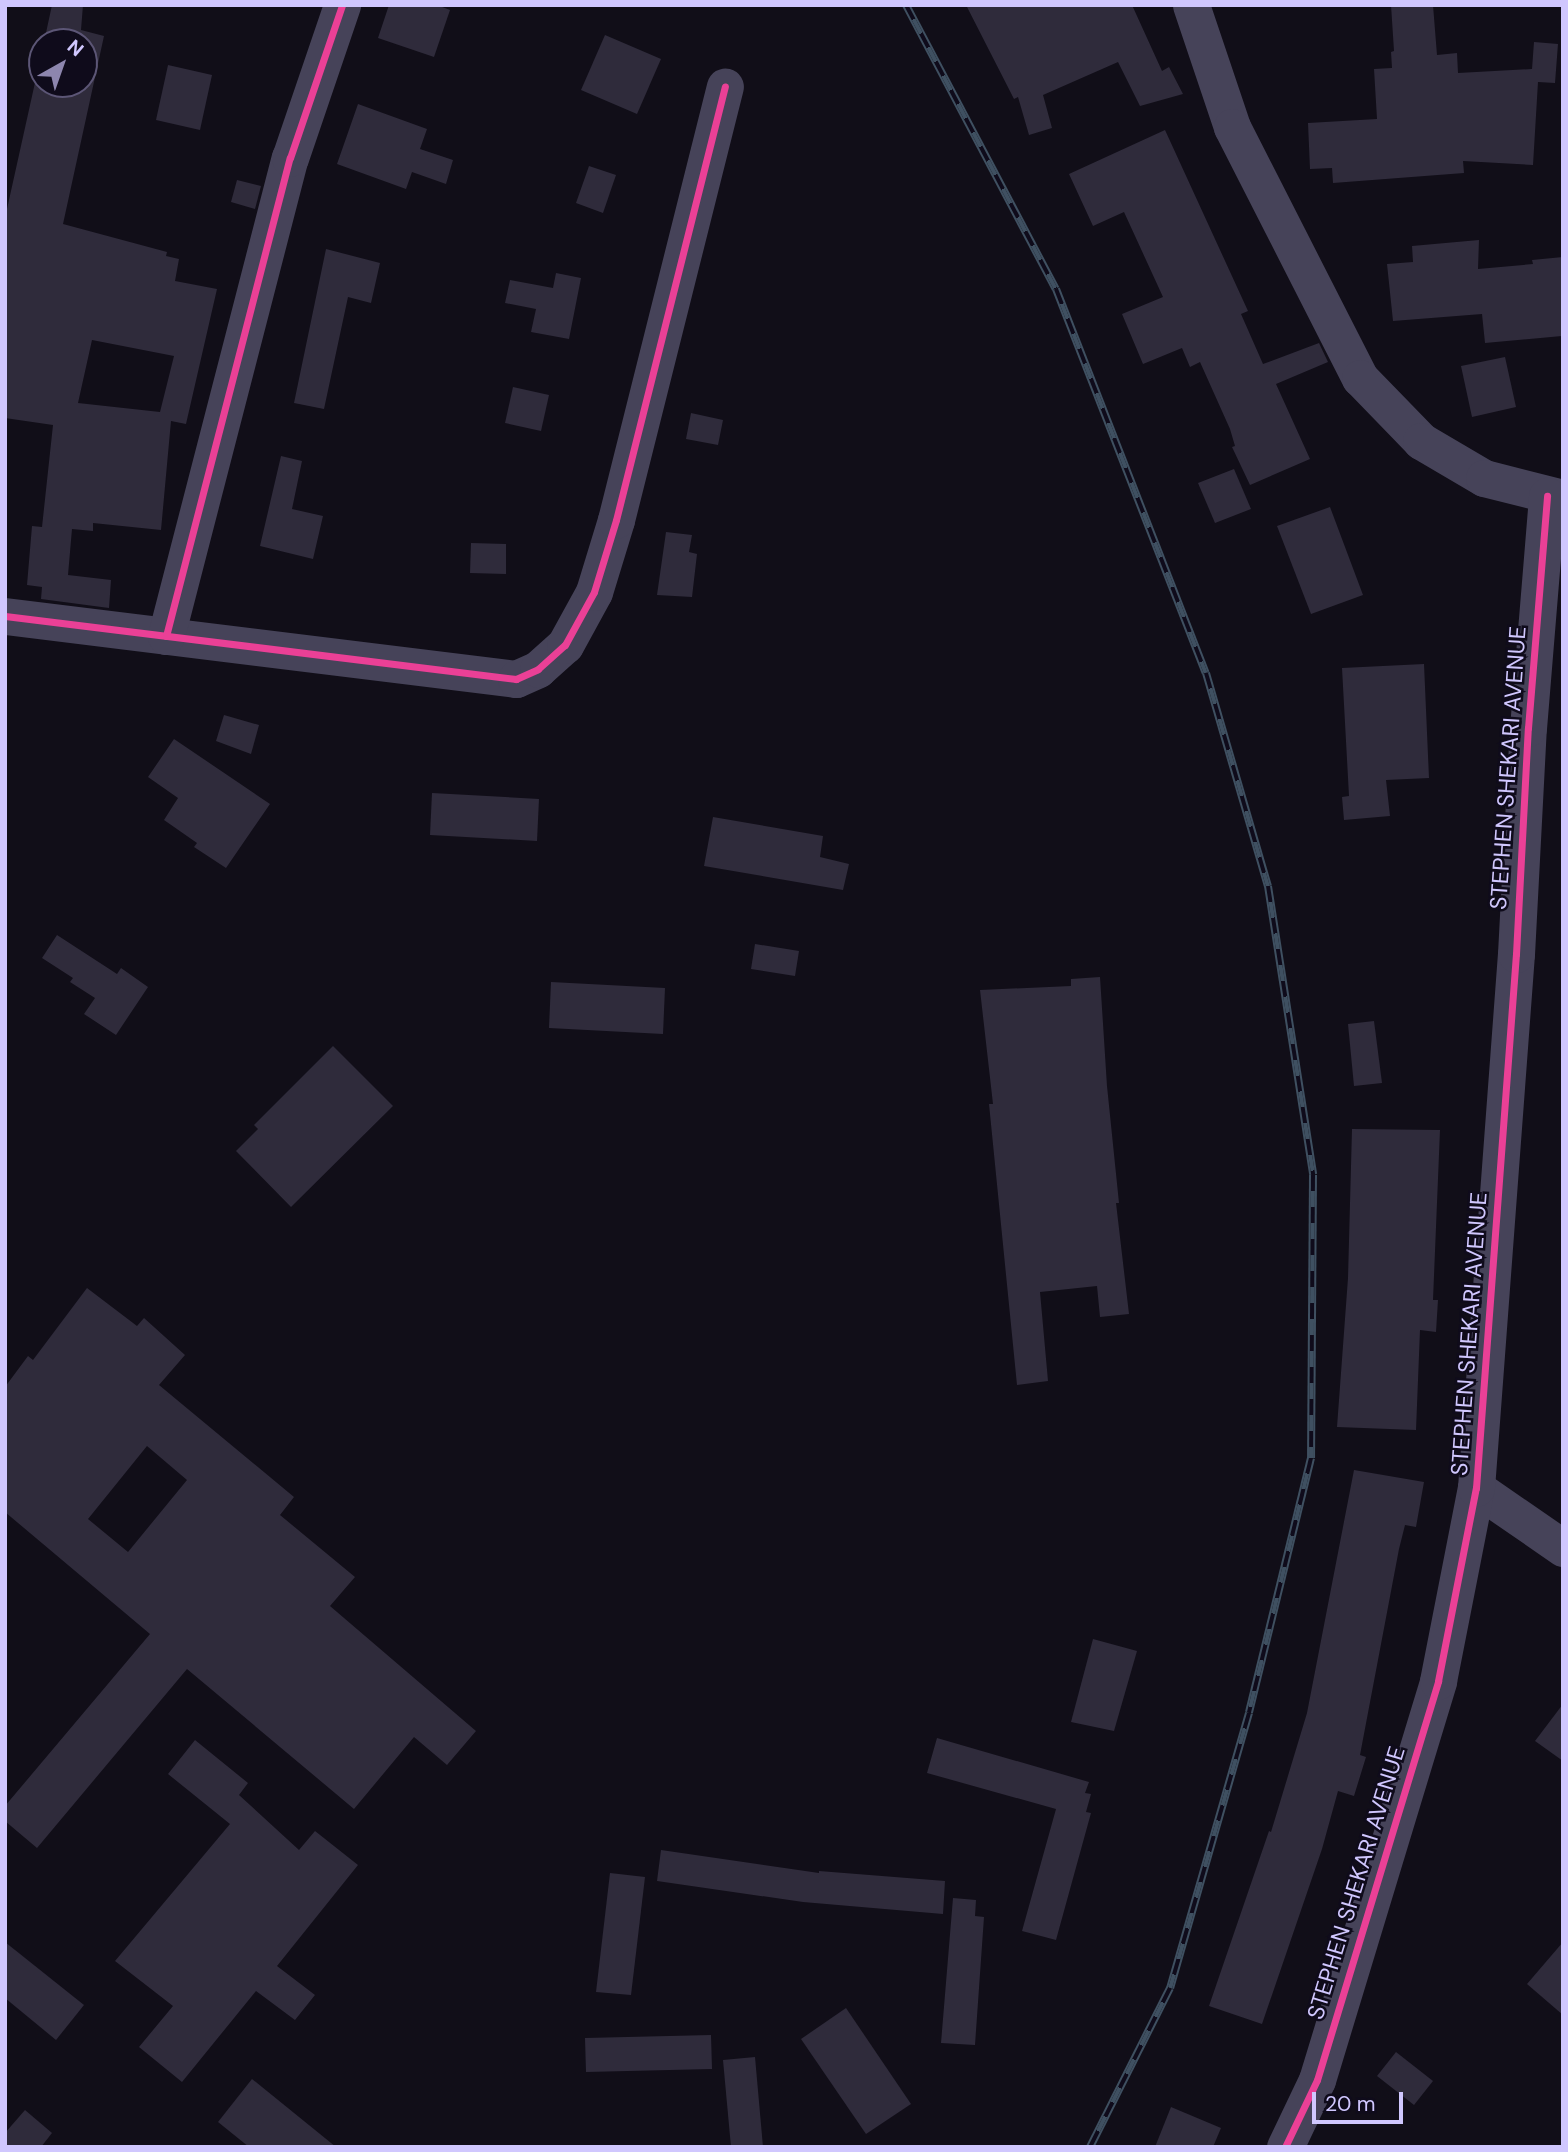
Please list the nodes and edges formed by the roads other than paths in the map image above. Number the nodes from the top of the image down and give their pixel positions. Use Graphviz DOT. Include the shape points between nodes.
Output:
graph roads {
  1 [pos="342,5"];
  2 [pos="1191,5"];
  3 [pos="725,87"];
  4 [pos="1555,497"];
  5 [pos="5,616"];
  6 [pos="166,636"];
  7 [pos="1476,1488"];
  8 [pos="1563,1548"];
  9 [pos="1285,2147"];
  1 -- 6 [label="street" via="290,158"];
  2 -- 4 [label="street" via="1232,127 1360,378 1421,441 1485,478"];
  3 -- 6 [label="street" via="616,520 594,592 565,645 538,669 516,679"];
  4 -- 7 [label="street, STEPHEN SHEKARI AVENUE" via="1528,728"];
  5 -- 6 [label="street"];
  7 -- 8 [label="street"];
  7 -- 9 [label="street, STEPHEN SHEKARI AVENUE" via="1438,1681 1317,2080"];
}
